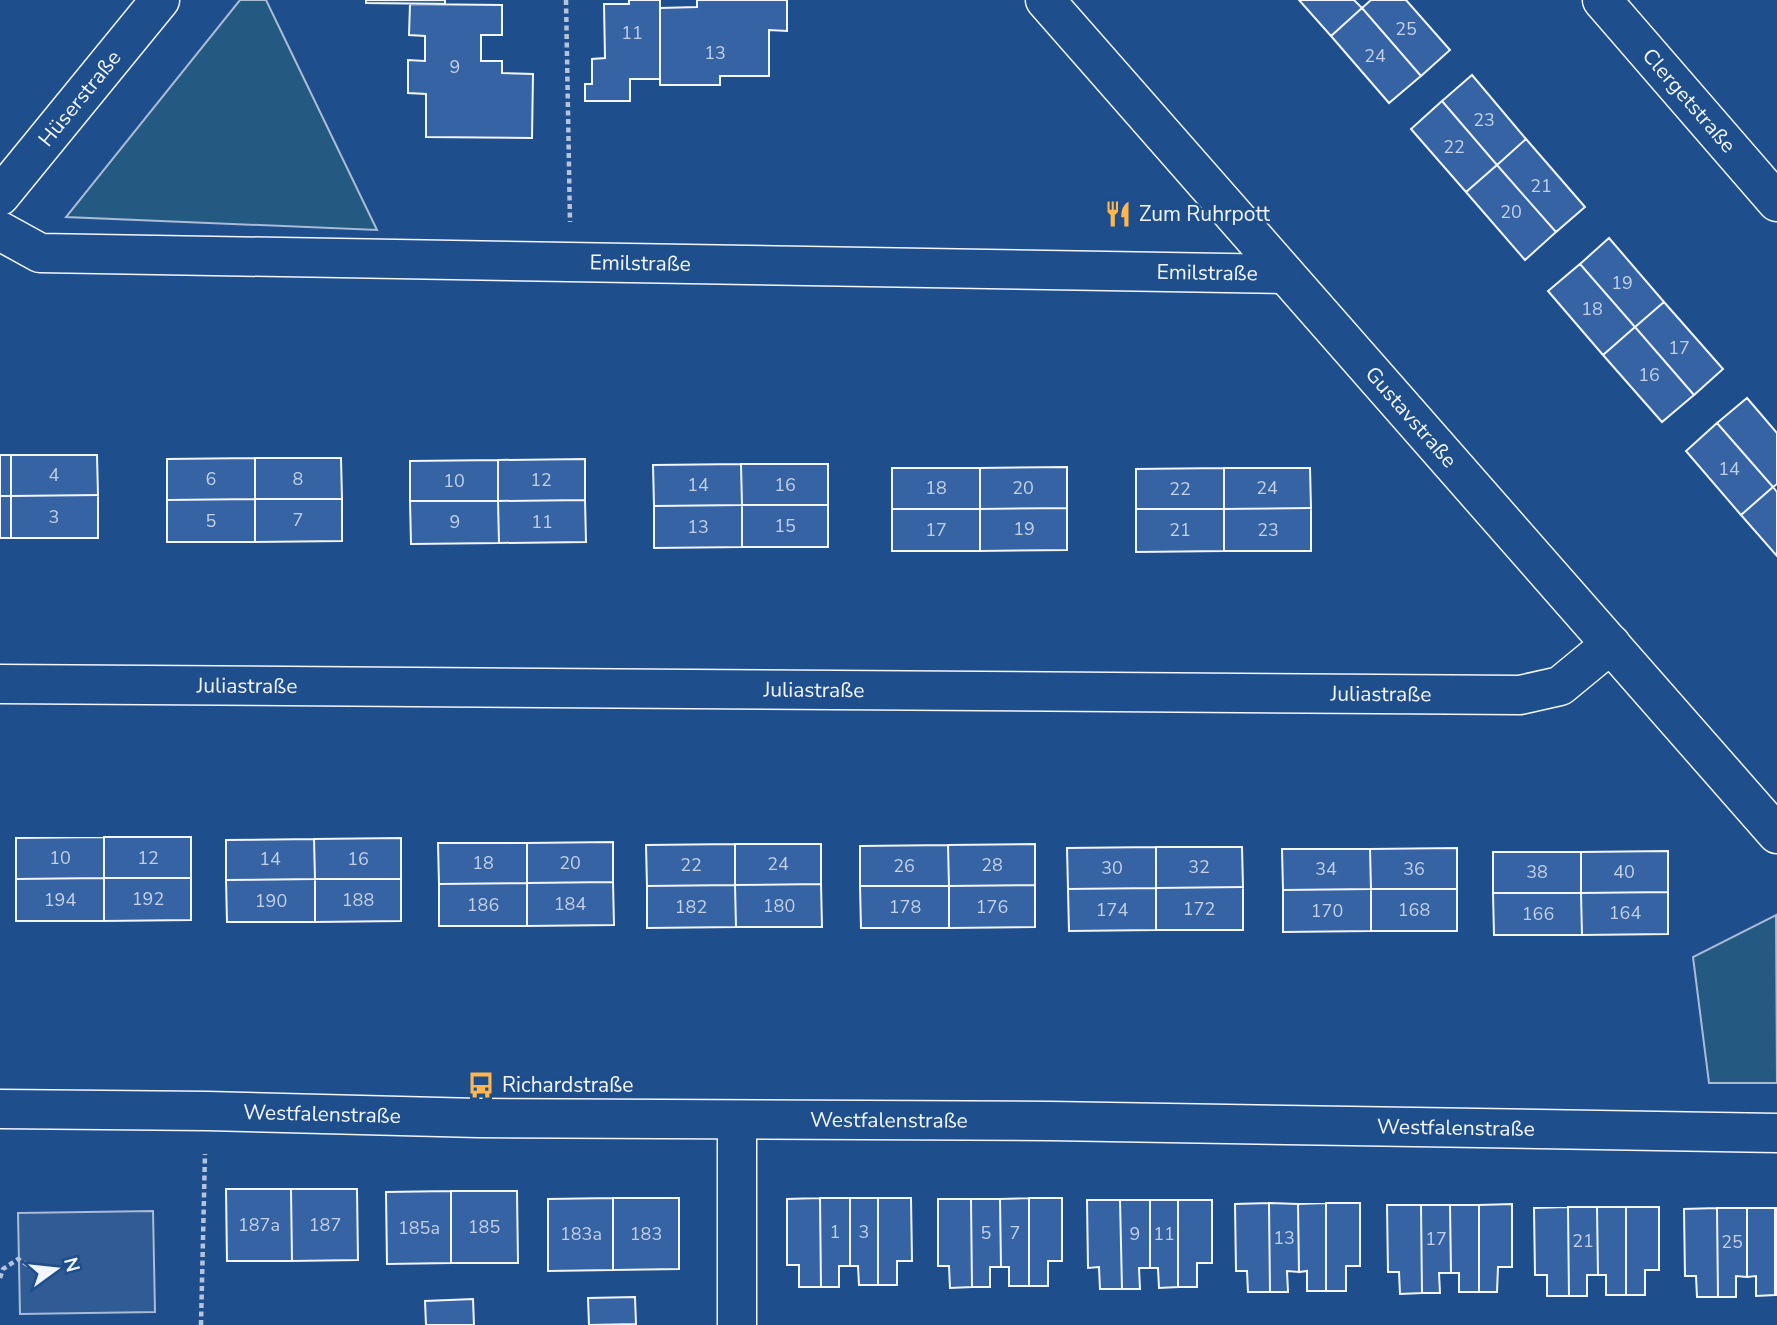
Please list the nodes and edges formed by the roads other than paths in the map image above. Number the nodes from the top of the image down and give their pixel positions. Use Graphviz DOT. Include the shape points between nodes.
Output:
graph roads {
  1 [pos="160,0"];
  2 [pos="1045,0"];
  3 [pos="1602,0"];
  4 [pos="0,196"];
  5 [pos="1777,202"];
  6 [pos="0,230"];
  7 [pos="1285,274"];
  8 [pos="1611,644"];
  9 [pos="0,684"];
  10 [pos="1777,834"];
  11 [pos="0,1109"];
  12 [pos="737,1121"];
  13 [pos="1777,1133"];
  14 [pos="737,1325"];
  1 -- 4 [label="street, Hüserstraße"];
  2 -- 7 [label="street, Gustavstraße"];
  3 -- 5 [label="street, Clergetstraße"];
  6 -- 7 [label="street, Emilstraße" via="40,253"];
  7 -- 8 [label="street, Gustavstraße"];
  8 -- 9 [label="street, Juliastraße" via="1560,686 1520,695"];
  8 -- 10 [label="street, Gustavstraße"];
  11 -- 12 [label="street, Westfalenstraße"];
  12 -- 13 [label="street, Westfalenstraße" via="1050,1121"];
  12 -- 14 [label="street"];
}
